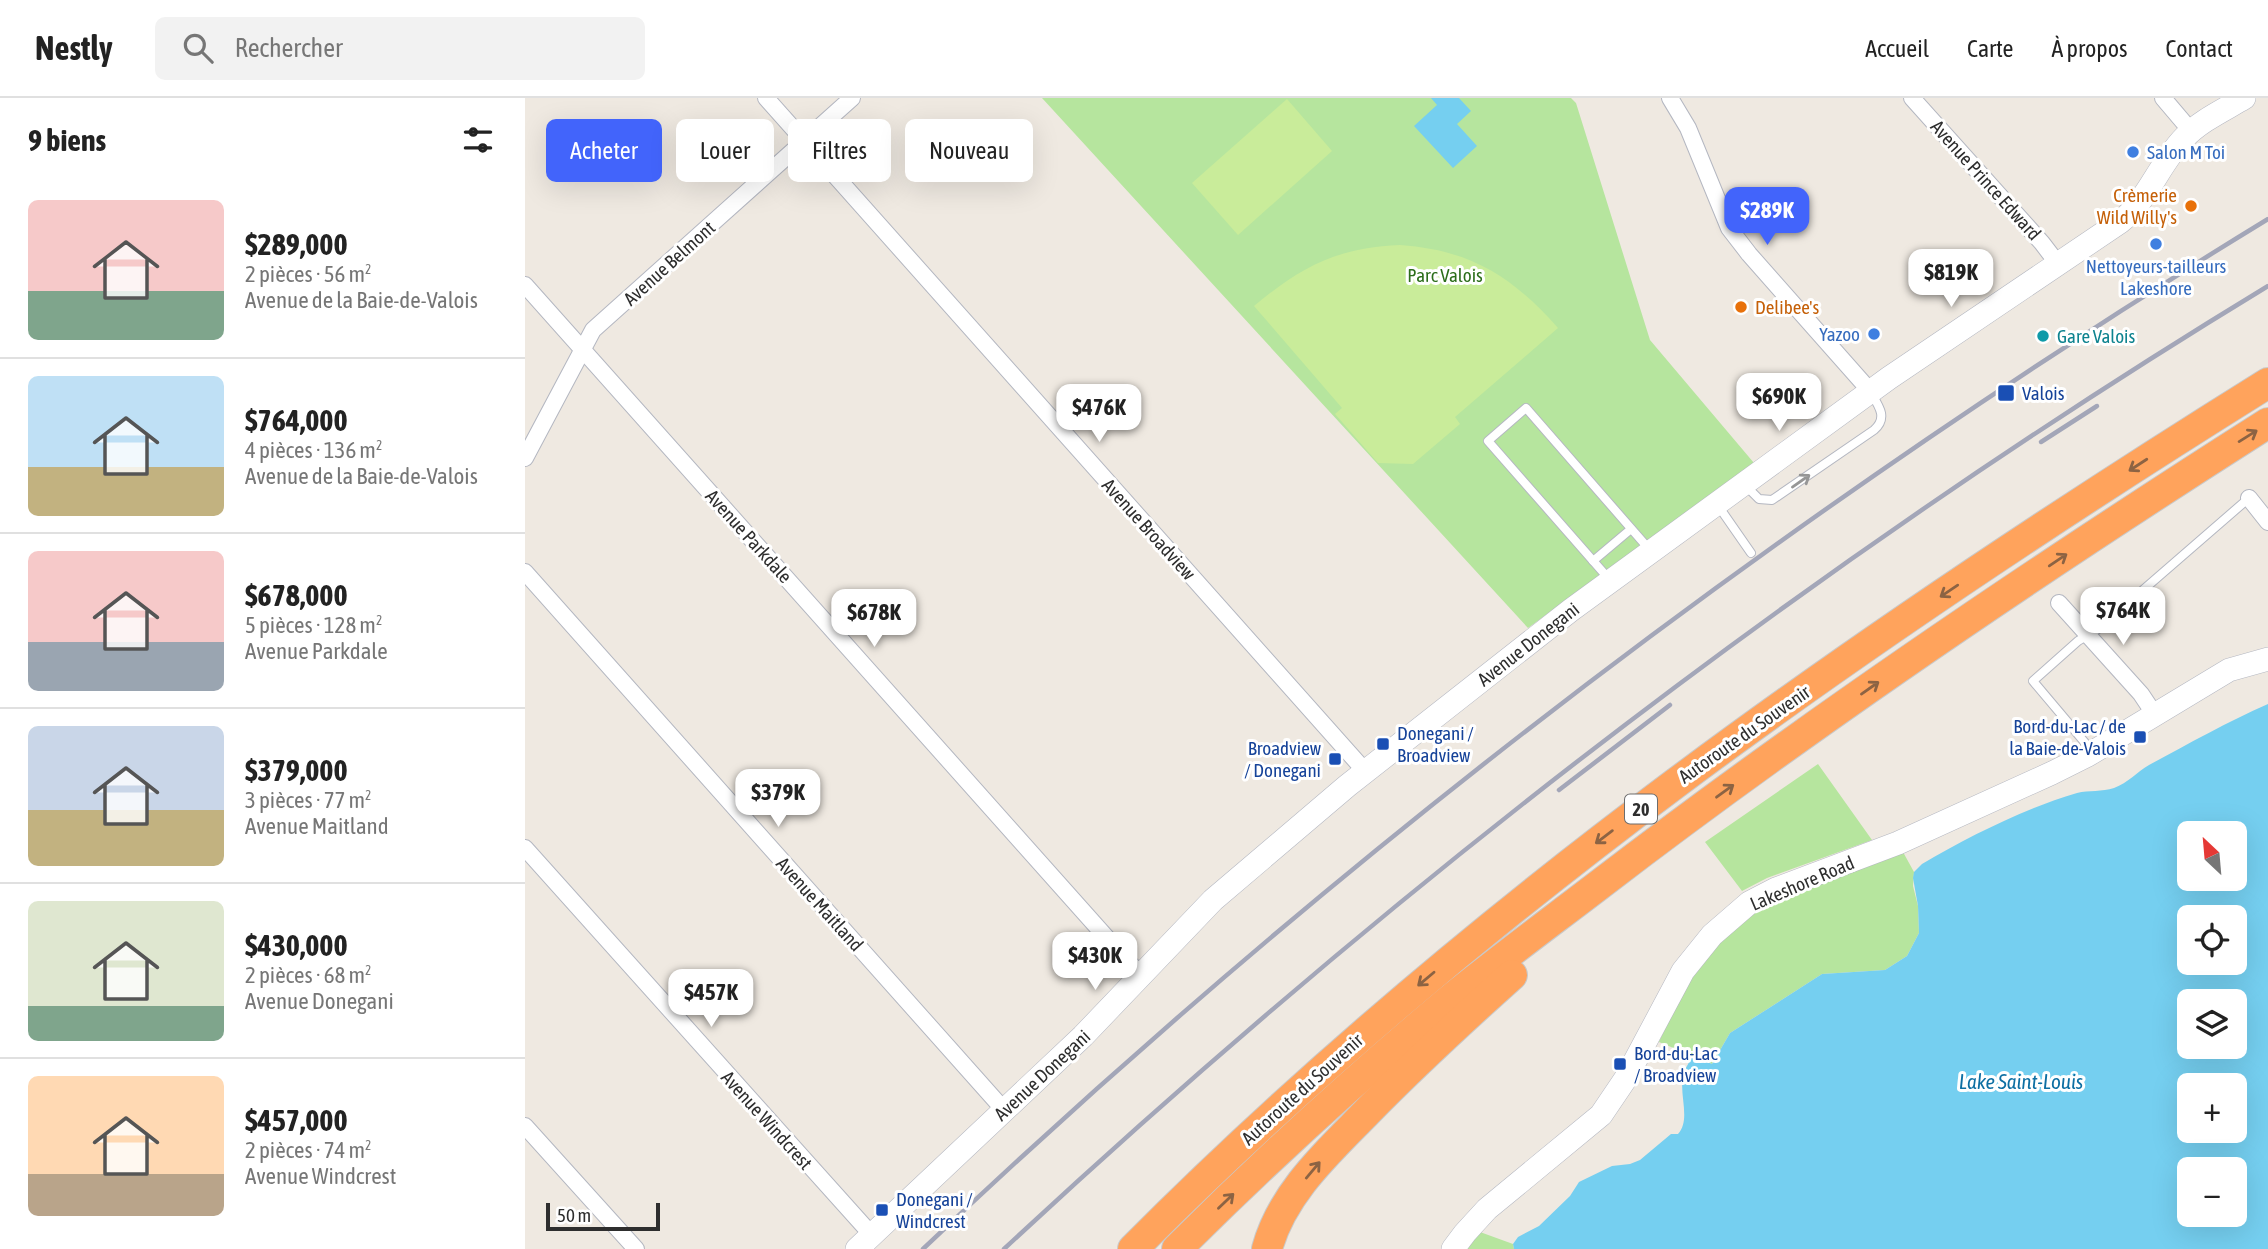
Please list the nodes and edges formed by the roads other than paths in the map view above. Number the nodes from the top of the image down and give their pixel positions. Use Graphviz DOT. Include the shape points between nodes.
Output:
graph roads {
  1 [pos="766,98"];
  2 [pos="852,98"];
  3 [pos="1670,98"];
  4 [pos="1912,98"];
  5 [pos="2163,98"];
  6 [pos="2244,98"];
  7 [pos="830,119"];
  8 [pos="788,122"];
  9 [pos="2191,131"];
  10 [pos="788,158"];
  11 [pos="842,182"];
  12 [pos="2058,264"];
  13 [pos="525,285"];
  14 [pos="582,349"];
  15 [pos="2268,383"];
  16 [pos="1871,392"];
  17 [pos="2268,423"];
  18 [pos="525,458"];
  19 [pos="1745,485"];
  20 [pos="2249,498"];
  21 [pos="1717,504"];
  22 [pos="2268,522"];
  23 [pos="1631,529"];
  24 [pos="1651,552"];
  25 [pos="1751,553"];
  26 [pos="1594,561"];
  27 [pos="525,572"];
  28 [pos="1611,581"];
  29 [pos="2059,603"];
  30 [pos="2088,635"];
  31 [pos="2268,659"];
  32 [pos="2155,715"];
  33 [pos="2092,752"];
  34 [pos="1365,771"];
  35 [pos="1670,831"];
  36 [pos="525,848"];
  37 [pos="1142,975"];
  38 [pos="1004,1110"];
  39 [pos="525,1126"];
  40 [pos="864,1242"];
  41 [pos="636,1249"];
  42 [pos="1133,1249"];
  43 [pos="1177,1249"];
  44 [pos="1267,1249"];
  45 [pos="1453,1249"];
  1 -- 8 [label="street, Avenue Broadview"];
  2 -- 7 [label="street, Avenue Belmont"];
  3 -- 16 [label="street" via="1688,128 1729,228"];
  4 -- 12 [label="street, Avenue Prince Edward"];
  5 -- 9 [label="street"];
  6 -- 9 [label="street, Avenue Donegani"];
  9 -- 12 [label="street, Avenue Donegani" via="2133,211"];
  10 -- 14 [label="street, Avenue Belmont" via="593,330"];
  11 -- 34 [label="street, Avenue Broadview"];
  12 -- 16 [label="street, Avenue Donegani"];
  13 -- 14 [label="street, Avenue Parkdale"];
  14 -- 18 [label="street, Avenue Belmont"];
  14 -- 37 [label="street, Avenue Parkdale"];
  15 -- 42 [label="highway, Autoroute du Souvenir / 20, one-way" via="1927,606 1669,787 1484,931 1353,1042"];
  16 -- 19 [label="street, Avenue Donegani"];
  19 -- 16 [label="lane, one-way" via="1759,499 1772,500 1874,430 1882,416"];
  35 -- 17 [label="highway, Autoroute du Souvenir / 20, one-way" via="1968,621"];
  19 -- 21 [label="street, Avenue Donegani"];
  20 -- 22 [label="street"];
  20 -- 30 [label="lane"];
  21 -- 24 [label="street, Avenue Donegani"];
  21 -- 25 [label="lane"];
  23 -- 24 [label="lane"];
  23 -- 26 [label="lane"];
  23 -- 26 [label="lane" via="1526,408 1488,441"];
  24 -- 28 [label="street, Avenue Donegani"];
  26 -- 28 [label="lane"];
  27 -- 38 [label="street, Avenue Maitland"];
  28 -- 34 [label="street, Avenue Donegani"];
  29 -- 30 [label="street"];
  30 -- 32 [label="street"];
  30 -- 33 [label="lane" via="2033,681"];
  31 -- 32 [label="street, Lakeshore Road" via="2229,670"];
  32 -- 33 [label="street, Lakeshore Road"];
  33 -- 45 [label="street, Lakeshore Road" via="1898,844 1767,893 1737,912 1683,971 1601,1115 1487,1209"];
  34 -- 37 [label="street, Avenue Donegani" via="1213,900"];
  43 -- 35 [label="highway, Autoroute du Souvenir / 20, one-way" via="1303,1129 1450,1000"];
  44 -- 35 [label="highway, one-way" via="1285,1206 1337,1142 1442,1038"];
  36 -- 40 [label="street, Avenue Windcrest"];
  37 -- 38 [label="street, Avenue Donegani"];
  38 -- 40 [label="street, Avenue Donegani"];
  39 -- 41 [label="street"];
}
